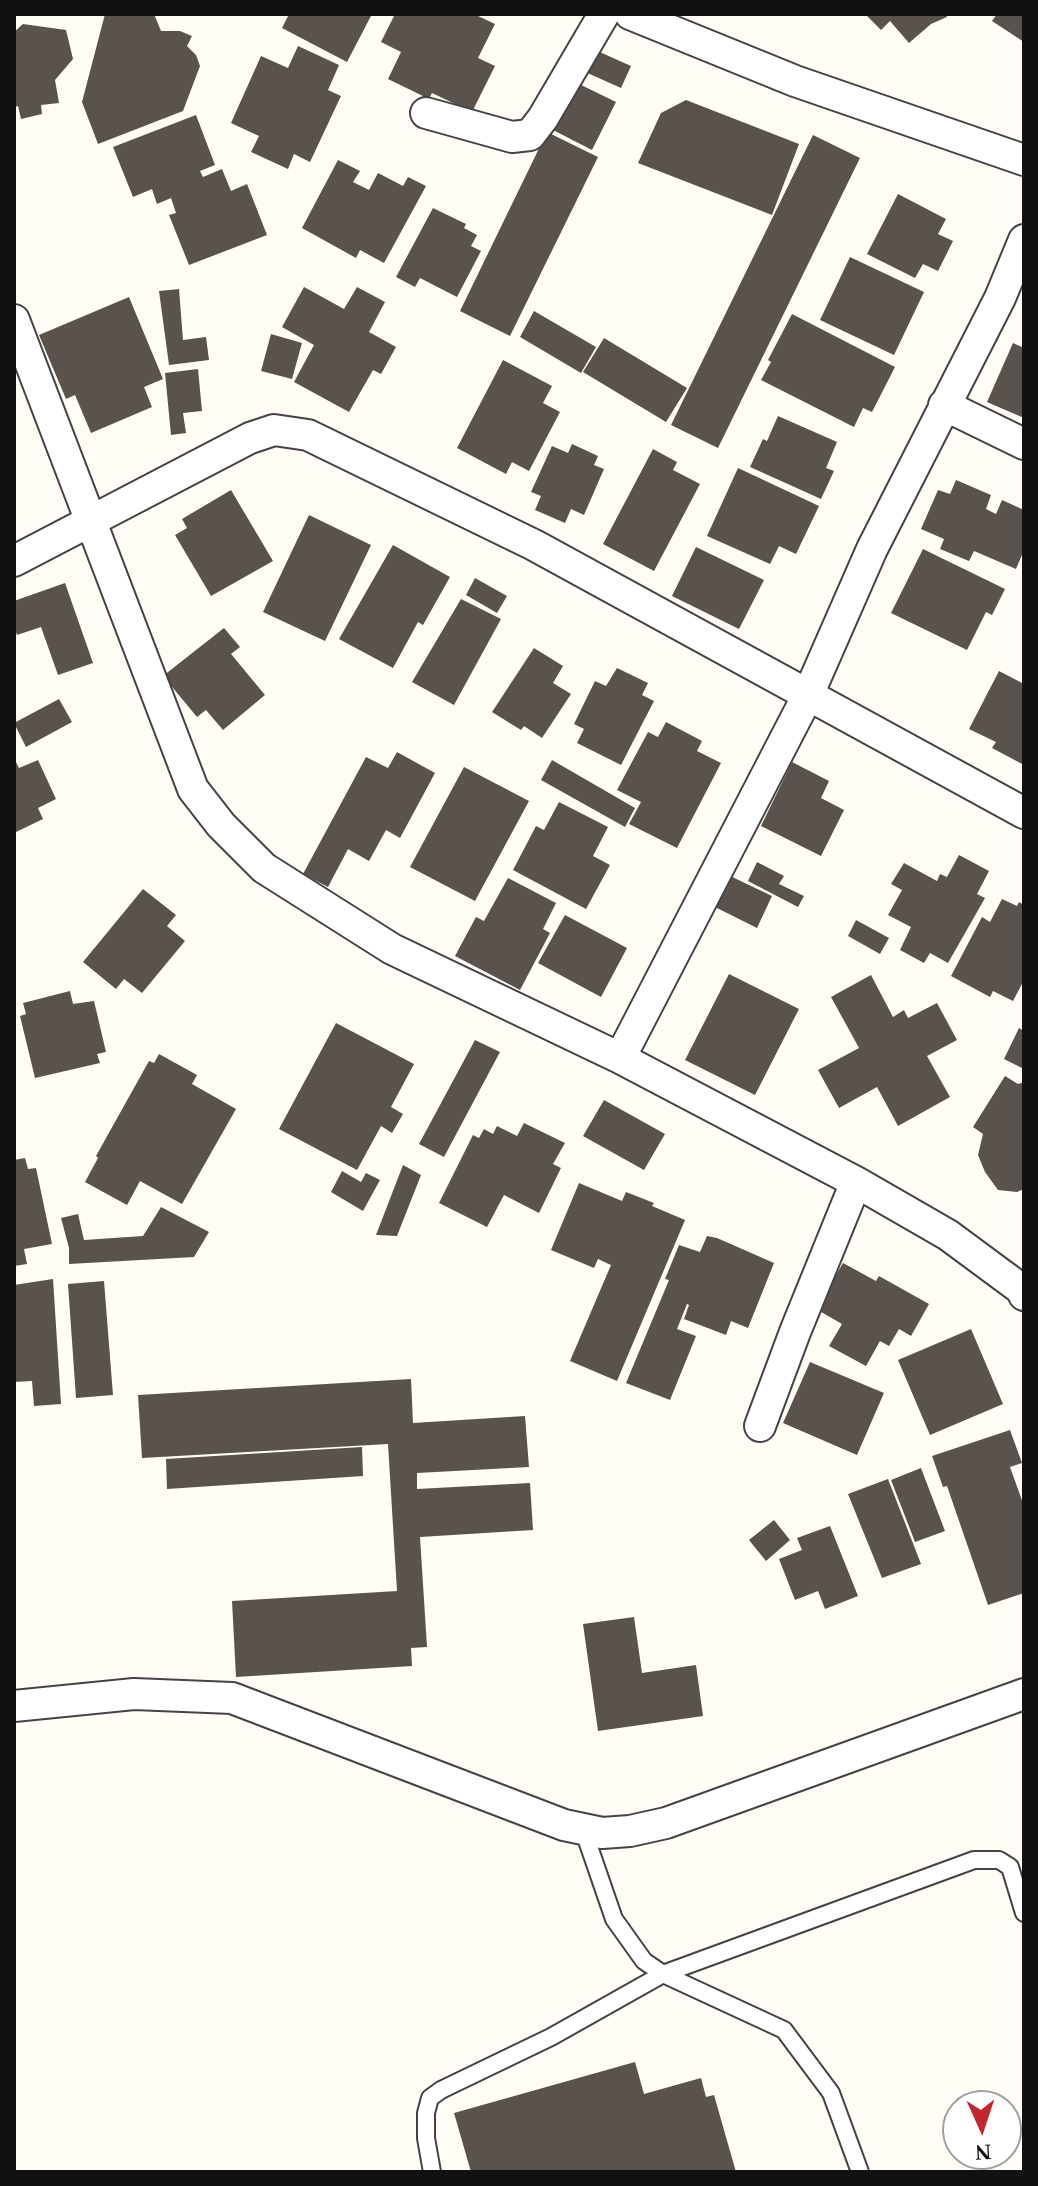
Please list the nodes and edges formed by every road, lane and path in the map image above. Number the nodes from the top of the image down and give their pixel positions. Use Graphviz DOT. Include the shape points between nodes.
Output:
graph roads {
  1 [pos="604,14"];
  2 [pos="630,14"];
  3 [pos="426,113"];
  4 [pos="1024,160"];
  5 [pos="1024,240"];
  6 [pos="14,320"];
  7 [pos="944,405"];
  8 [pos="1024,444"];
  9 [pos="92,519"];
  10 [pos="14,561"];
  11 [pos="808,695"];
  12 [pos="1024,813"];
  13 [pos="620,1058"];
  14 [pos="856,1182"];
  15 [pos="1024,1295"];
  16 [pos="760,1426"];
  17 [pos="1024,1694"];
  18 [pos="14,1706"];
  19 [pos="583,1829"];
  20 [pos="1024,1913"];
  21 [pos="663,1974"];
  22 [pos="432,2172"];
  23 [pos="860,2172"];
  1 -- 3 [label="street" via="530,135 512,137"];
  2 -- 4 [label="street" via="795,81"];
  5 -- 7 [label="street"];
  6 -- 9 [label="street"];
  7 -- 8 [label="street"];
  7 -- 11 [label="street" via="872,549"];
  9 -- 10 [label="street"];
  9 -- 11 [label="street" via="250,438 274,430 308,435 534,545"];
  9 -- 13 [label="street" via="193,789 253,858 392,949"];
  11 -- 12 [label="street"];
  11 -- 13 [label="street"];
  13 -- 14 [label="street"];
  14 -- 15 [label="street" via="948,1235"];
  14 -- 16 [label="street"];
  17 -- 19 [label="street" via="666,1823 602,1833"];
  18 -- 19 [label="street" via="134,1694 232,1698"];
  19 -- 21 [label="lane" via="614,1919 644,1961"];
  20 -- 21 [label="lane" via="1010,1867 999,1860 974,1860"];
  21 -- 22 [label="lane" via="430,2098 426,2138"];
  21 -- 23 [label="lane" via="784,2030 831,2093"];
}
